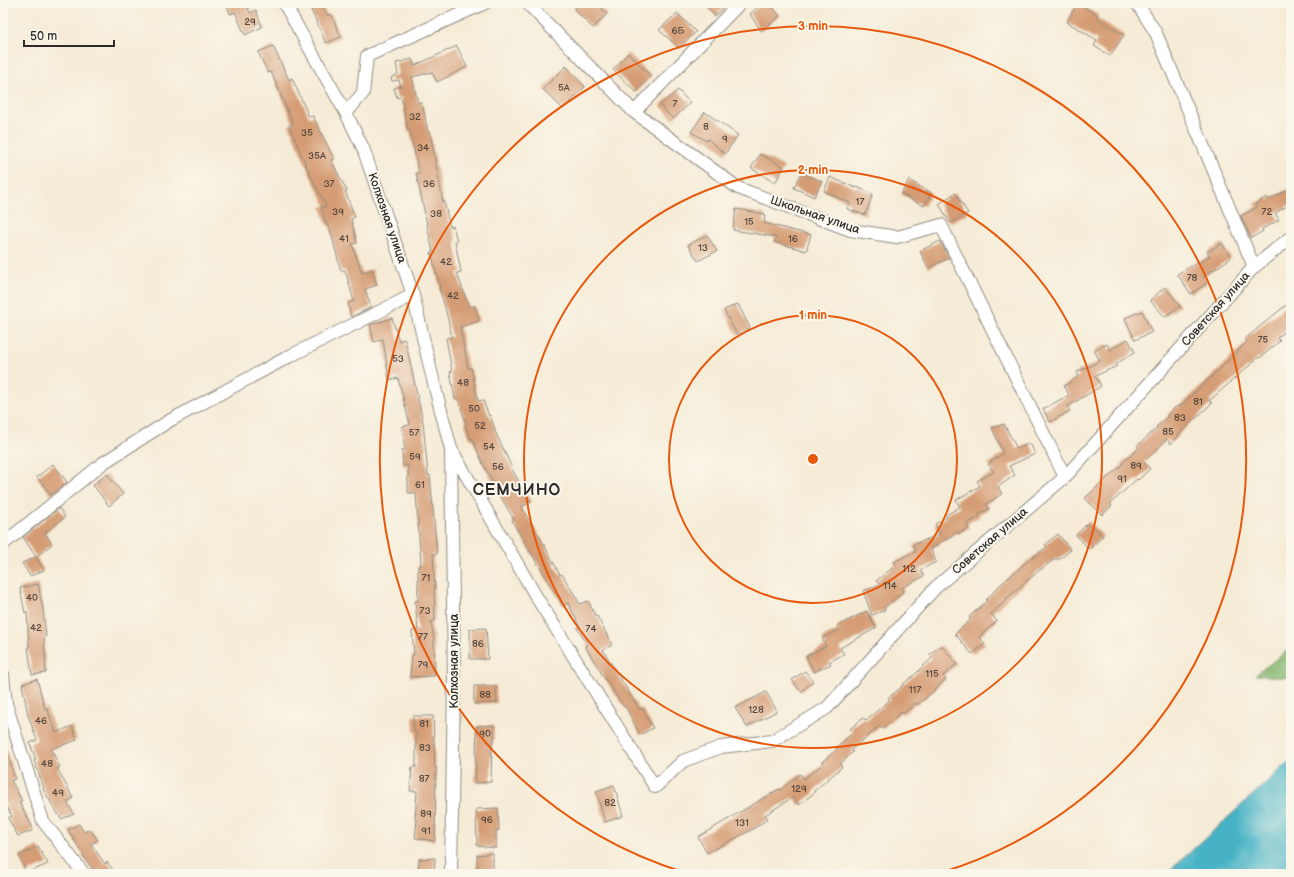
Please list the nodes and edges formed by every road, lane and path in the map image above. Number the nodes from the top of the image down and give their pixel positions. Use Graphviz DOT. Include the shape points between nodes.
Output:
graph roads {
  1 [pos="284,3"];
  2 [pos="485,3"];
  3 [pos="529,3"];
  4 [pos="740,3"];
  5 [pos="1137,3"];
  6 [pos="634,112"];
  7 [pos="346,113"];
  8 [pos="1291,237"];
  9 [pos="1254,267"];
  10 [pos="413,295"];
  11 [pos="451,449"];
  12 [pos="1064,477"];
  13 [pos="3,544"];
  14 [pos="3,675"];
  15 [pos="655,787"];
  16 [pos="84,874"];
  17 [pos="451,874"];
  1 -- 7 [label="street, Колхозная улица"];
  2 -- 7 [label="street" via="367,56 362,93"];
  3 -- 6 [label="street, Школьная улица"];
  4 -- 6 [label="street"];
  5 -- 9 [label="street" via="1156,32"];
  6 -- 12 [label="street, Школьная улица" via="738,188 850,230 897,237 941,225"];
  7 -- 10 [label="street, Колхозная улица" via="363,148"];
  8 -- 9 [label="street, Советская улица"];
  9 -- 12 [label="street, Советская улица"];
  10 -- 11 [label="street, Колхозная улица"];
  10 -- 13 [label="street" via="290,356 170,420 103,463"];
  11 -- 15 [label="street, Колхозная улица" via="537,598"];
  11 -- 17 [label="street, Колхозная улица" via="454,680"];
  12 -- 15 [label="street, Советская улица" via="936,587 827,708 772,741 721,747 683,761"];
  14 -- 16 [label="street" via="6,704 43,821"];
}
